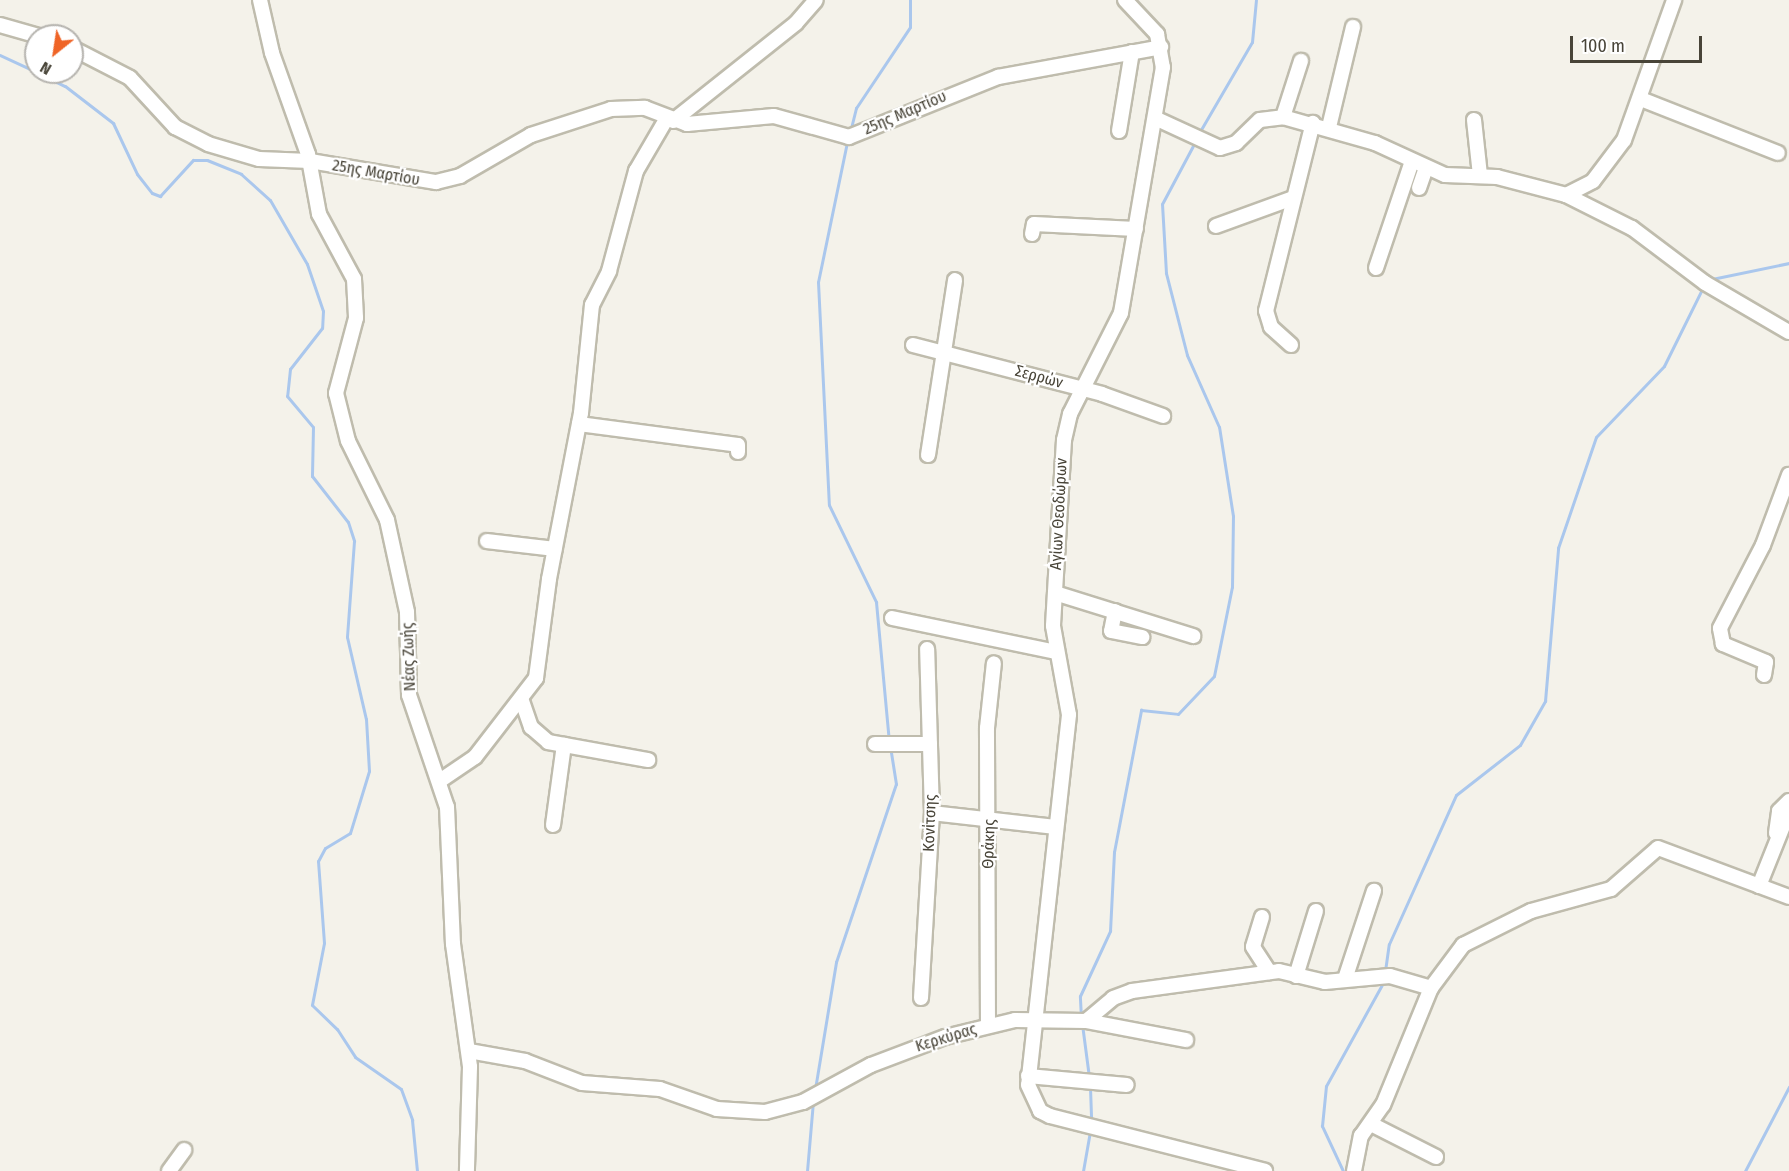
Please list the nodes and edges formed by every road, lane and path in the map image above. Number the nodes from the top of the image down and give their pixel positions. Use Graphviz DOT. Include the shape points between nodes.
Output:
graph roads {
  1 [pos="260,0"];
  2 [pos="816,0"];
  3 [pos="1125,0"];
  4 [pos="1674,0"];
  5 [pos="0,26"];
  6 [pos="1353,27"];
  7 [pos="24,32"];
  8 [pos="1161,47"];
  9 [pos="1132,52"];
  10 [pos="84,54"];
  11 [pos="1301,61"];
  12 [pos="1641,99"];
  13 [pos="1283,117"];
  14 [pos="670,119"];
  15 [pos="1157,119"];
  16 [pos="1474,120"];
  17 [pos="1313,123"];
  18 [pos="1329,127"];
  19 [pos="1119,131"];
  20 [pos="1778,153"];
  21 [pos="310,161"];
  22 [pos="1412,161"];
  23 [pos="1426,168"];
  24 [pos="1480,175"];
  25 [pos="1593,181"];
  26 [pos="1419,188"];
  27 [pos="1566,195"];
  28 [pos="1290,199"];
  29 [pos="1584,201"];
  30 [pos="1216,226"];
  31 [pos="1136,229"];
  32 [pos="1032,234"];
  33 [pos="1376,268"];
  34 [pos="955,280"];
  35 [pos="1789,332"];
  36 [pos="913,345"];
  37 [pos="1291,345"];
  38 [pos="945,353"];
  39 [pos="1084,389"];
  40 [pos="1163,416"];
  41 [pos="579,424"];
  42 [pos="738,452"];
  43 [pos="928,454"];
  44 [pos="1789,475"];
  45 [pos="487,541"];
  46 [pos="555,549"];
  47 [pos="1055,593"];
  48 [pos="1115,611"];
  49 [pos="892,618"];
  50 [pos="1193,636"];
  51 [pos="1142,637"];
  52 [pos="927,649"];
  53 [pos="1056,652"];
  54 [pos="994,663"];
  55 [pos="1764,675"];
  56 [pos="522,701"];
  57 [pos="875,744"];
  58 [pos="930,744"];
  59 [pos="564,745"];
  60 [pos="648,760"];
  61 [pos="441,780"];
  62 [pos="1789,801"];
  63 [pos="1789,811"];
  64 [pos="932,813"];
  65 [pos="990,821"];
  66 [pos="553,825"];
  67 [pos="1055,827"];
  68 [pos="1778,842"];
  69 [pos="1759,886"];
  70 [pos="1374,891"];
  71 [pos="1789,897"];
  72 [pos="1316,911"];
  73 [pos="1263,916"];
  74 [pos="1269,972"];
  75 [pos="1296,976"];
  76 [pos="1345,979"];
  77 [pos="1431,988"];
  78 [pos="921,998"];
  79 [pos="1035,1021"];
  80 [pos="1086,1021"];
  81 [pos="988,1026"];
  82 [pos="1186,1040"];
  83 [pos="469,1051"];
  84 [pos="1028,1076"];
  85 [pos="1127,1085"];
  86 [pos="1371,1124"];
  87 [pos="184,1150"];
  88 [pos="1436,1157"];
  89 [pos="169,1171"];
  90 [pos="467,1171"];
  91 [pos="1265,1171"];
  92 [pos="1354,1171"];
  1 -- 21 [label="street, Νέας Ζωής" via="272,53"];
  2 -- 14 [label="street" via="796,23"];
  3 -- 8 [label="street" via="1149,23"];
  4 -- 12 [label="street" via="1650,59"];
  5 -- 7 [label="street"];
  6 -- 18 [label="street"];
  8 -- 9 [label="street, 25ης Μαρτίου"];
  8 -- 15 [label="street, Αγίων Θεοδώρων"];
  9 -- 14 [label="street, 25ης Μαρτίου" via="984,81 849,137 774,116 699,124"];
  9 -- 19 [label="street"];
  10 -- 21 [label="street, 25ης Μαρτίου" via="130,78 175,127 208,144 259,159"];
  11 -- 13 [label="street"];
  12 -- 20 [label="street"];
  12 -- 25 [label="street" via="1624,140"];
  13 -- 15 [label="street" via="1260,120 1236,143 1220,148"];
  13 -- 17 [label="street"];
  14 -- 21 [label="street, 25ης Μαρτίου" via="634,107 592,113 531,135 460,176 436,182"];
  14 -- 41 [label="street" via="636,171 609,271 592,305"];
  15 -- 31 [label="street, Αγίων Θεοδώρων" via="1140,183"];
  16 -- 24 [label="street"];
  17 -- 18 [label="street"];
  17 -- 28 [label="street"];
  18 -- 22 [label="street"];
  21 -- 61 [label="street, Νέας Ζωής" via="319,214 348,260 355,286 356,318 336,381 339,410 351,447 387,520 407,612 410,695"];
  22 -- 23 [label="street"];
  22 -- 33 [label="street"];
  23 -- 24 [label="street" via="1445,175"];
  23 -- 26 [label="street"];
  24 -- 27 [label="street"];
  25 -- 27 [label="street"];
  25 -- 29 [label="street"];
  27 -- 29 [label="street"];
  28 -- 30 [label="street"];
  28 -- 37 [label="street" via="1266,311 1271,327"];
  29 -- 35 [label="street"];
  31 -- 32 [label="street" via="1099,219 1034,224"];
  31 -- 39 [label="street, Αγίων Θεοδώρων" via="1118,327"];
  34 -- 38 [label="street"];
  36 -- 38 [label="street, Σερρών"];
  38 -- 39 [label="street, Σερρών"];
  38 -- 43 [label="street"];
  39 -- 40 [label="street, Σερρών"];
  39 -- 47 [label="street, Αγίων Θεοδώρων" via="1064,440"];
  41 -- 42 [label="street" via="738,446"];
  41 -- 46 [label="street"];
  44 -- 55 [label="street" via="1763,545 1720,628 1723,644 1766,662"];
  45 -- 46 [label="street"];
  46 -- 56 [label="street" via="539,666"];
  47 -- 48 [label="street"];
  47 -- 53 [label="street, Αγίων Θεοδώρων"];
  48 -- 50 [label="street"];
  48 -- 51 [label="street" via="1111,631"];
  49 -- 53 [label="street"];
  52 -- 58 [label="street, Κονίτσης"];
  53 -- 67 [label="street, Αγίων Θεοδώρων" via="1069,715"];
  54 -- 65 [label="street, Θράκης" via="988,708"];
  56 -- 59 [label="street" via="538,737"];
  56 -- 61 [label="street" via="475,757"];
  57 -- 58 [label="street"];
  58 -- 64 [label="street, Κονίτσης"];
  59 -- 60 [label="street"];
  59 -- 66 [label="street"];
  61 -- 83 [label="street, Νέας Ζωής" via="450,836 453,944"];
  62 -- 68 [label="street" via="1779,811"];
  63 -- 68 [label="street"];
  64 -- 65 [label="street"];
  64 -- 78 [label="street, Κονίτσης"];
  65 -- 67 [label="street"];
  65 -- 81 [label="street, Θράκης"];
  67 -- 79 [label="street, Αγίων Θεοδώρων"];
  68 -- 69 [label="street"];
  69 -- 71 [label="street"];
  69 -- 77 [label="street" via="1678,852 1653,849 1611,889 1531,911 1463,945"];
  70 -- 76 [label="street"];
  72 -- 75 [label="street"];
  73 -- 74 [label="street" via="1253,947"];
  74 -- 75 [label="street"];
  74 -- 80 [label="street" via="1126,993"];
  75 -- 76 [label="street" via="1324,982"];
  76 -- 77 [label="street" via="1375,975"];
  77 -- 86 [label="street"];
  79 -- 80 [label="street, Κερκύρας"];
  79 -- 81 [label="street, Κερκύρας"];
  79 -- 84 [label="street, Αγίων Θεοδώρων"];
  80 -- 82 [label="street, Κερκύρας"];
  81 -- 83 [label="street, Κερκύρας" via="923,1044 803,1102 765,1112 717,1109 660,1089 582,1083 525,1061"];
  83 -- 90 [label="street, Νέας Ζωής"];
  84 -- 85 [label="street"];
  84 -- 91 [label="street" via="1033,1101 1050,1116"];
  86 -- 88 [label="street"];
  86 -- 92 [label="street" via="1357,1147"];
  87 -- 89 [label="street"];
}
